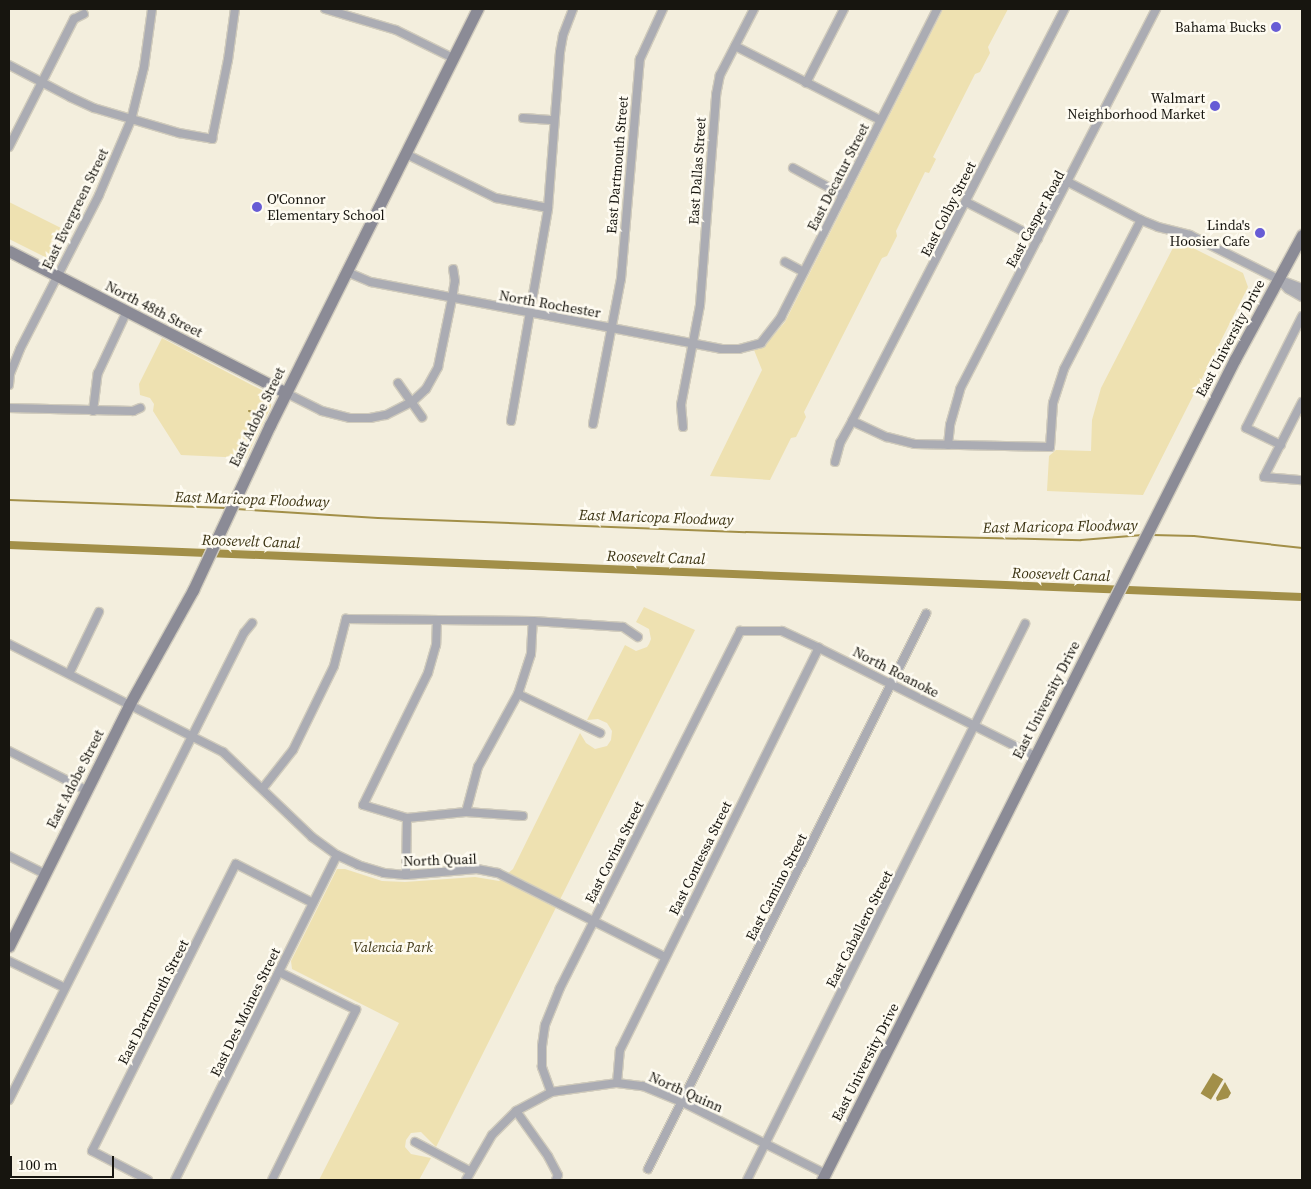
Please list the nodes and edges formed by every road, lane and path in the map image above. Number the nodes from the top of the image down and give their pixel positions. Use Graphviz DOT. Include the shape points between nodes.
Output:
graph roads {
  1 [pos="152,9"];
  2 [pos="235,9"];
  3 [pos="325,9"];
  4 [pos="477,9"];
  5 [pos="574,9"];
  6 [pos="663,9"];
  7 [pos="754,9"];
  8 [pos="844,9"];
  9 [pos="937,9"];
  10 [pos="1065,9"];
  11 [pos="1156,9"];
  12 [pos="84,14"];
  13 [pos="734,46"];
  14 [pos="453,58"];
  15 [pos="9,65"];
  16 [pos="41,83"];
  17 [pos="806,83"];
  18 [pos="523,118"];
  19 [pos="131,120"];
  20 [pos="554,120"];
  21 [pos="880,120"];
  22 [pos="9,147"];
  23 [pos="406,154"];
  24 [pos="793,168"];
  25 [pos="1068,182"];
  26 [pos="843,195"];
  27 [pos="966,202"];
  28 [pos="548,208"];
  29 [pos="1141,220"];
  30 [pos="1302,235"];
  31 [pos="1038,239"];
  32 [pos="9,251"];
  33 [pos="785,262"];
  34 [pos="453,269"];
  35 [pos="347,272"];
  36 [pos="804,272"];
  37 [pos="57,275"];
  38 [pos="1278,279"];
  39 [pos="1302,288"];
  40 [pos="1302,297"];
  41 [pos="452,299"];
  42 [pos="127,311"];
  43 [pos="531,313"];
  44 [pos="1302,316"];
  45 [pos="611,328"];
  46 [pos="694,344"];
  47 [pos="750,347"];
  48 [pos="398,383"];
  49 [pos="9,385"];
  50 [pos="286,393"];
  51 [pos="412,402"];
  52 [pos="1302,402"];
  53 [pos="9,408"];
  54 [pos="140,408"];
  55 [pos="93,411"];
  56 [pos="422,417"];
  57 [pos="511,421"];
  58 [pos="852,421"];
  59 [pos="593,424"];
  60 [pos="683,427"];
  61 [pos="948,445"];
  62 [pos="1281,445"];
  63 [pos="835,462"];
  64 [pos="1302,480"];
  65 [pos="99,612"];
  66 [pos="926,614"];
  67 [pos="437,620"];
  68 [pos="533,622"];
  69 [pos="252,623"];
  70 [pos="1025,624"];
  71 [pos="740,631"];
  72 [pos="638,637"];
  73 [pos="9,644"];
  74 [pos="819,648"];
  75 [pos="69,674"];
  76 [pos="892,684"];
  77 [pos="518,694"];
  78 [pos="129,705"];
  79 [pos="974,726"];
  80 [pos="600,733"];
  81 [pos="192,737"];
  82 [pos="9,751"];
  83 [pos="1035,756"];
  84 [pos="263,788"];
  85 [pos="86,790"];
  86 [pos="466,812"];
  87 [pos="523,816"];
  88 [pos="407,818"];
  89 [pos="336,855"];
  90 [pos="9,856"];
  91 [pos="45,874"];
  92 [pos="406,875"];
  93 [pos="313,903"];
  94 [pos="594,921"];
  95 [pos="9,946"];
  96 [pos="665,957"];
  97 [pos="9,960"];
  98 [pos="279,972"];
  99 [pos="65,988"];
  100 [pos="617,1082"];
  101 [pos="551,1092"];
  102 [pos="9,1100"];
  103 [pos="682,1102"];
  104 [pos="516,1111"];
  105 [pos="415,1142"];
  106 [pos="765,1144"];
  107 [pos="648,1169"];
  108 [pos="470,1171"];
  109 [pos="824,1177"];
  110 [pos="557,1178"];
  111 [pos="148,1180"];
  112 [pos="175,1180"];
  113 [pos="272,1180"];
  114 [pos="466,1180"];
  115 [pos="747,1180"];
  1 -- 19 [label="street, East Evergreen Street" via="144,67"];
  2 -- 19 [label="street" via="212,139"];
  3 -- 14 [label="street" via="388,27"];
  4 -- 14 [label="street, East Adobe Street"];
  5 -- 20 [label="street" via="563,35"];
  6 -- 45 [label="street, East Dartmouth Street" via="640,59 637,77 621,279"];
  7 -- 13 [label="street, East Dallas Street"];
  8 -- 17 [label="street"];
  9 -- 21 [label="street, East Decatur Street"];
  10 -- 27 [label="street, East Colby Street"];
  11 -- 25 [label="street, East Casper Road"];
  12 -- 16 [label="street" via="74,20"];
  13 -- 17 [label="street"];
  13 -- 46 [label="street, East Dallas Street" via="720,75 716,94 700,305"];
  14 -- 23 [label="street, East Adobe Street"];
  15 -- 16 [label="street"];
  16 -- 19 [label="street" via="94,108"];
  16 -- 22 [label="street"];
  17 -- 21 [label="street"];
  18 -- 20 [label="street"];
  19 -- 37 [label="street, East Evergreen Street" via="99,195"];
  20 -- 28 [label="street"];
  21 -- 26 [label="street, East Decatur Street"];
  23 -- 28 [label="street" via="496,198"];
  23 -- 35 [label="street, East Adobe Street"];
  24 -- 26 [label="street"];
  25 -- 29 [label="street"];
  25 -- 31 [label="street, East Casper Road"];
  26 -- 36 [label="street, East Decatur Street"];
  27 -- 31 [label="street"];
  27 -- 58 [label="street, East Colby Street"];
  28 -- 43 [label="street"];
  29 -- 38 [label="street" via="1158,228 1190,235"];
  29 -- 61 [label="street" via="1064,369 1052,403 1050,447"];
  30 -- 38 [label="street, East University Drive"];
  31 -- 61 [label="street, East Casper Road" via="960,389"];
  32 -- 37 [label="street, North 48th Street"];
  33 -- 36 [label="street"];
  34 -- 41 [label="street"];
  35 -- 41 [label="street, North Rochester" via="371,282"];
  35 -- 50 [label="street, East Adobe Street"];
  36 -- 47 [label="street, East Decatur Street" via="772,330 761,342"];
  37 -- 42 [label="street, North 48th Street"];
  37 -- 49 [label="street, East Evergreen Street" via="20,349"];
  38 -- 39 [label="street"];
  38 -- 40 [label="street"];
  38 -- 83 [label="street, East University Drive"];
  41 -- 43 [label="street, North Rochester"];
  41 -- 51 [label="street" via="438,367 426,388"];
  42 -- 50 [label="street, North 48th Street"];
  42 -- 55 [label="street" via="98,373"];
  43 -- 45 [label="street, North Rochester"];
  43 -- 57 [label="street"];
  44 -- 62 [label="street" via="1246,428"];
  45 -- 46 [label="street, North Rochester"];
  45 -- 59 [label="street, East Dartmouth Street"];
  46 -- 47 [label="street, North Rochester" via="733,350"];
  46 -- 60 [label="street, East Dallas Street" via="681,405"];
  48 -- 51 [label="street"];
  50 -- 51 [label="street" via="322,411 350,418 378,417"];
  50 -- 78 [label="street, East Adobe Street" via="180,616"];
  51 -- 56 [label="street"];
  52 -- 62 [label="street"];
  53 -- 55 [label="street"];
  54 -- 55 [label="street" via="133,411"];
  58 -- 61 [label="street" via="888,438 915,444"];
  58 -- 63 [label="street, East Colby Street" via="840,443"];
  62 -- 64 [label="street" via="1264,477"];
  65 -- 75 [label="street"];
  66 -- 76 [label="street, East Camino Street"];
  67 -- 68 [label="street"];
  67 -- 84 [label="street" via="346,620 334,666 293,750"];
  67 -- 88 [label="street" via="436,645 428,673 363,805"];
  68 -- 72 [label="street" via="623,628"];
  68 -- 77 [label="street" via="531,654"];
  69 -- 81 [label="street"];
  70 -- 79 [label="street, East Caballero Street"];
  71 -- 74 [label="street, North Roanoke" via="782,632"];
  71 -- 94 [label="street, East Covina Street"];
  73 -- 75 [label="street, North Quail"];
  74 -- 76 [label="street, North Roanoke"];
  74 -- 96 [label="street, East Contessa Street"];
  75 -- 78 [label="street, North Quail"];
  76 -- 79 [label="street, North Roanoke"];
  76 -- 103 [label="street, East Camino Street"];
  77 -- 80 [label="street"];
  77 -- 86 [label="street" via="478,767"];
  78 -- 81 [label="street, North Quail"];
  78 -- 85 [label="street, East Adobe Street"];
  79 -- 83 [label="street, North Roanoke"];
  79 -- 106 [label="street, East Caballero Street"];
  81 -- 84 [label="street, North Quail" via="223,752"];
  81 -- 99 [label="street"];
  82 -- 85 [label="street"];
  83 -- 109 [label="street, East University Drive"];
  84 -- 89 [label="street, North Quail" via="312,837"];
  85 -- 91 [label="street, East Adobe Street"];
  86 -- 87 [label="street"];
  86 -- 88 [label="street"];
  88 -- 92 [label="street"];
  89 -- 92 [label="street, North Quail" via="384,873"];
  89 -- 93 [label="street, East Des Moines Street"];
  90 -- 91 [label="street"];
  91 -- 95 [label="street, East Adobe Street"];
  92 -- 94 [label="street, North Quail" via="477,869 498,873"];
  93 -- 98 [label="street, East Des Moines Street"];
  93 -- 111 [label="street, East Dartmouth Street" via="236,864 92,1151"];
  94 -- 96 [label="street, North Quail"];
  94 -- 101 [label="street, East Covina Street" via="545,1025 542,1067"];
  96 -- 100 [label="street, East Contessa Street" via="620,1050"];
  97 -- 99 [label="street"];
  98 -- 112 [label="street, East Des Moines Street"];
  98 -- 113 [label="street" via="356,1010"];
  99 -- 102 [label="street"];
  100 -- 101 [label="street, North Quinn"];
  100 -- 103 [label="street, North Quinn" via="643,1086"];
  101 -- 104 [label="street, North Quinn"];
  103 -- 106 [label="street, North Quinn"];
  103 -- 107 [label="street, East Camino Street"];
  104 -- 108 [label="street" via="492,1135"];
  104 -- 110 [label="street" via="548,1156"];
  105 -- 108 [label="street"];
  106 -- 109 [label="street, North Quinn"];
  106 -- 115 [label="street, East Caballero Street"];
  108 -- 114 [label="street"];
}
